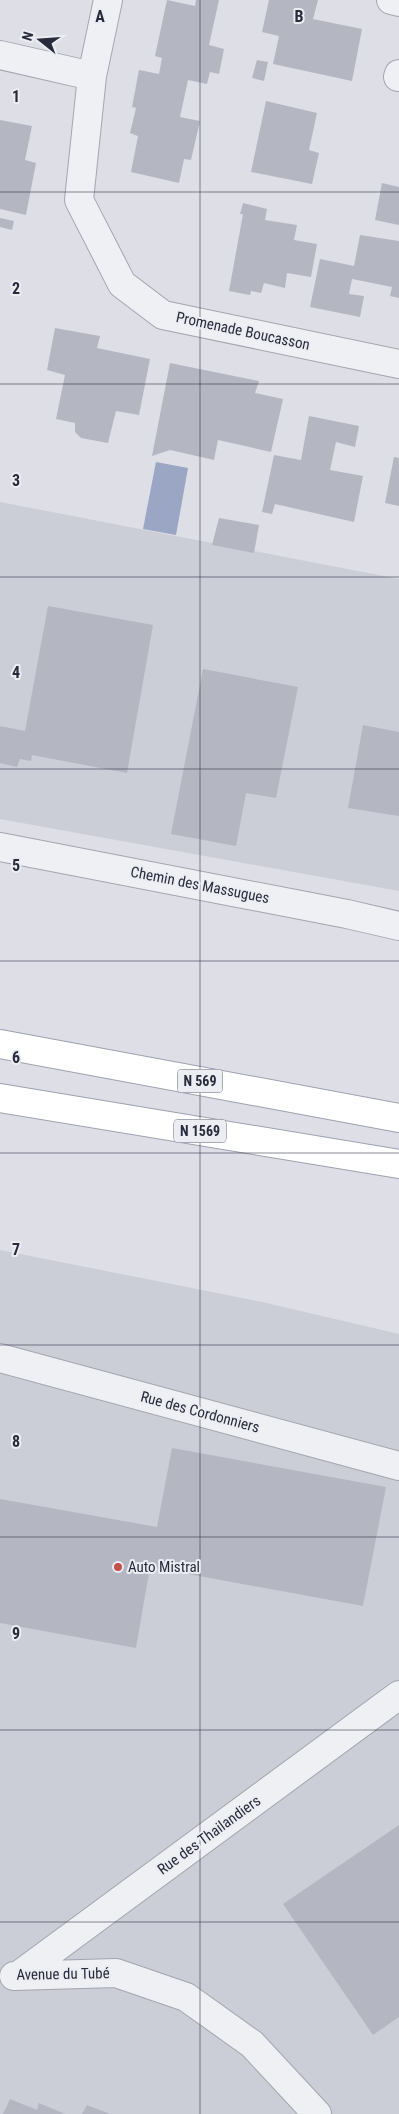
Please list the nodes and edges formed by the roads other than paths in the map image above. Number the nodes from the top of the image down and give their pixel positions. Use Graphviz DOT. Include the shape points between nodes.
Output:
graph roads {
  1 [pos="108,0"];
  2 [pos="391,0"];
  3 [pos="399,2"];
  4 [pos="0,55"];
  5 [pos="92,76"];
  6 [pos="399,364"];
  7 [pos="0,847"];
  8 [pos="399,926"];
  9 [pos="0,1044"];
  10 [pos="0,1098"];
  11 [pos="399,1118"];
  12 [pos="399,1164"];
  13 [pos="0,1358"];
  14 [pos="399,1466"];
  15 [pos="399,1695"];
  16 [pos="9,1976"];
  17 [pos="317,2114"];
  1 -- 5 [label="street, Promenade Boucasson"];
  2 -- 3 [label="street"];
  4 -- 5 [label="street"];
  5 -- 6 [label="street, Promenade Boucasson" via="79,200 122,284 163,315"];
  7 -- 8 [label="street, Chemin des Massugues"];
  9 -- 11 [label="main road, N 569"];
  10 -- 12 [label="main road, N 1569"];
  13 -- 14 [label="street, Rue des Cordonniers"];
  15 -- 16 [label="street, Rue des Thailandiers"];
  16 -- 17 [label="street, Avenue du Tubé" via="116,1973 186,1997 252,2044"];
}
